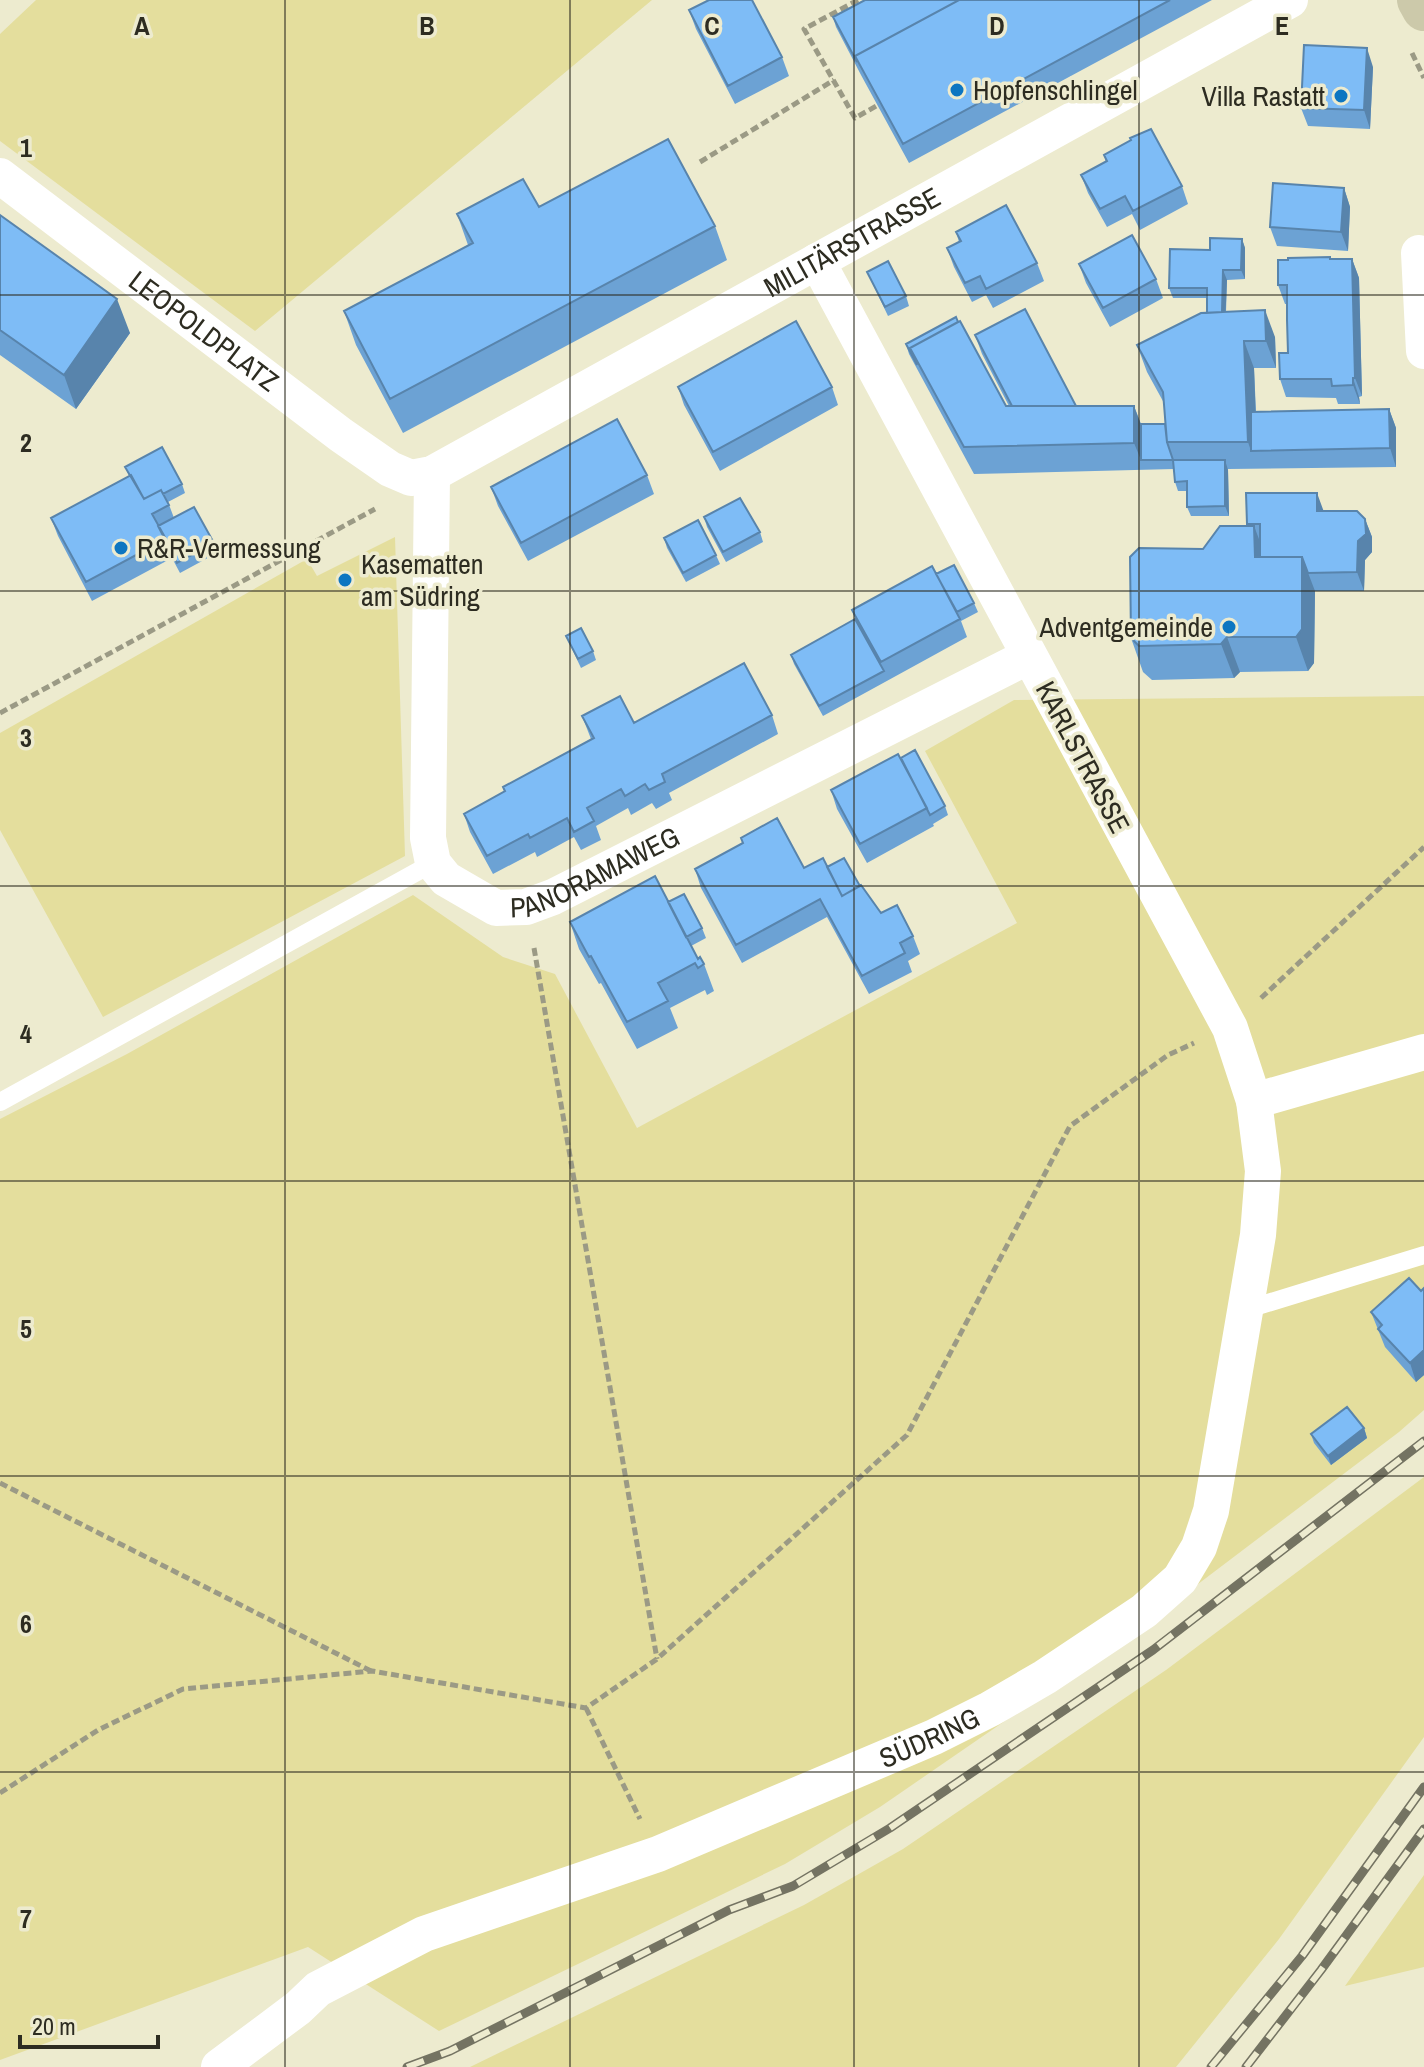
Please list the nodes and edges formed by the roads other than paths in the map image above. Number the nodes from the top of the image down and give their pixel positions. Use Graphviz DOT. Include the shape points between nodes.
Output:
graph roads {
  1 [pos="1290,0"];
  2 [pos="1419,0"];
  3 [pos="1424,9"];
  4 [pos="0,176"];
  5 [pos="1419,253"];
  6 [pos="817,261"];
  7 [pos="1424,351"];
  8 [pos="422,476"];
  9 [pos="1029,656"];
  10 [pos="433,863"];
  11 [pos="1424,1052"];
  12 [pos="1254,1101"];
  13 [pos="0,1102"];
  14 [pos="1424,1255"];
  15 [pos="1245,1310"];
  16 [pos="219,2067"];
  1 -- 6 [label="street, MILITÄRSTRASSE"];
  2 -- 3 [label="main road"];
  4 -- 8 [label="street, LEOPOLDPLATZ" via="341,435 390,469"];
  5 -- 7 [label="street"];
  6 -- 8 [label="street, MILITÄRSTRASSE"];
  6 -- 9 [label="street, KARLSTRASSE"];
  8 -- 10 [label="street" via="428,838"];
  9 -- 10 [label="street, PANORAMAWEG" via="526,907 496,908 446,879"];
  9 -- 12 [label="street, KARLSTRASSE" via="1230,1028"];
  10 -- 13 [label="lane"];
  11 -- 12 [label="street"];
  12 -- 15 [label="street, SÜDRING" via="1263,1171"];
  14 -- 15 [label="lane"];
  15 -- 16 [label="street, SÜDRING" via="1211,1511 1199,1547 1180,1579 1144,1611 1045,1677 934,1737 658,1854 424,1934 318,1989"];
}
